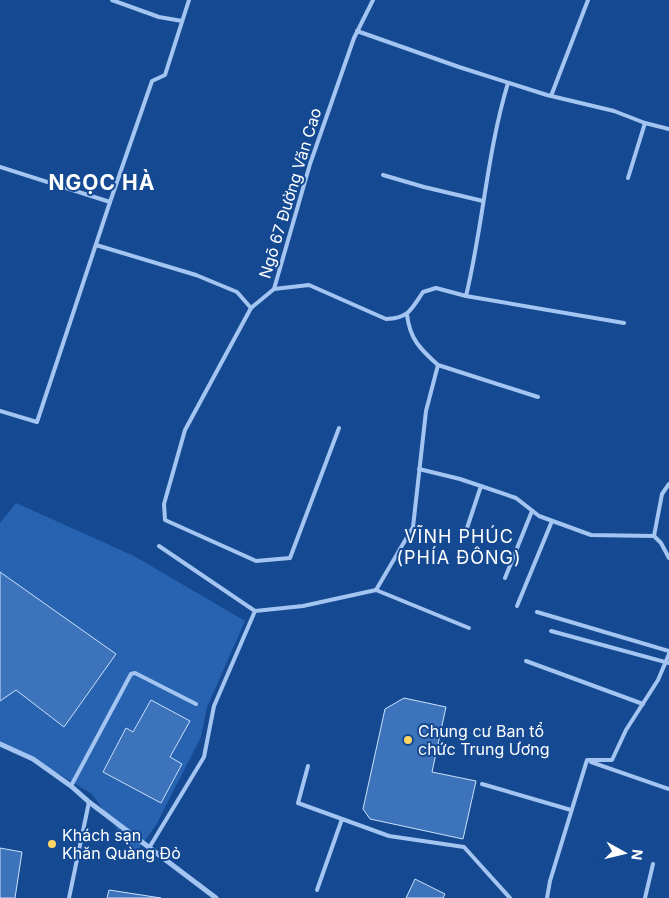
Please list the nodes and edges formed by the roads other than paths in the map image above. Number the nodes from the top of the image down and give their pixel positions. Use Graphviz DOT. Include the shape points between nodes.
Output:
graph roads {
  1 [pos="112,0"];
  2 [pos="189,0"];
  3 [pos="374,0"];
  4 [pos="588,0"];
  5 [pos="182,21"];
  6 [pos="357,31"];
  7 [pos="508,83"];
  8 [pos="551,96"];
  9 [pos="644,123"];
  10 [pos="669,129"];
  11 [pos="0,167"];
  12 [pos="383,175"];
  13 [pos="628,178"];
  14 [pos="483,201"];
  15 [pos="110,202"];
  16 [pos="96,245"];
  17 [pos="274,289"];
  18 [pos="466,296"];
  19 [pos="251,308"];
  20 [pos="407,315"];
  21 [pos="624,323"];
  22 [pos="438,365"];
  23 [pos="538,397"];
  24 [pos="0,411"];
  25 [pos="339,428"];
  26 [pos="419,469"];
  27 [pos="669,484"];
  28 [pos="481,486"];
  29 [pos="532,511"];
  30 [pos="552,521"];
  31 [pos="466,531"];
  32 [pos="654,536"];
  33 [pos="159,546"];
  34 [pos="669,558"];
  35 [pos="505,578"];
  36 [pos="376,590"];
  37 [pos="517,606"];
  38 [pos="255,611"];
  39 [pos="537,612"];
  40 [pos="469,628"];
  41 [pos="552,631"];
  42 [pos="669,652"];
  43 [pos="526,661"];
  44 [pos="667,663"];
  45 [pos="196,704"];
  46 [pos="643,704"];
  47 [pos="0,744"];
  48 [pos="587,760"];
  49 [pos="308,766"];
  50 [pos="482,784"];
  51 [pos="71,786"];
  52 [pos="669,789"];
  53 [pos="89,802"];
  54 [pos="572,810"];
  55 [pos="342,818"];
  56 [pos="149,848"];
  57 [pos="653,864"];
  58 [pos="317,890"];
  59 [pos="69,898"];
  60 [pos="216,898"];
  61 [pos="510,898"];
  62 [pos="547,898"];
  63 [pos="645,898"];
  1 -- 5 [label="lane" via="158,17"];
  2 -- 5 [label="lane"];
  3 -- 6 [label="lane, Ngõ 67 Đường Văn Cao"];
  4 -- 8 [label="lane"];
  5 -- 15 [label="lane" via="165,75 152,81"];
  6 -- 7 [label="lane"];
  6 -- 17 [label="lane, Ngõ 67 Đường Văn Cao" via="310,164"];
  7 -- 8 [label="lane"];
  7 -- 14 [label="lane" via="498,115"];
  8 -- 9 [label="lane" via="614,111"];
  9 -- 10 [label="lane"];
  9 -- 13 [label="lane"];
  11 -- 15 [label="lane"];
  12 -- 14 [label="lane"];
  14 -- 18 [label="lane"];
  15 -- 16 [label="lane"];
  16 -- 19 [label="lane" via="196,275 237,292"];
  16 -- 24 [label="lane" via="37,422"];
  17 -- 19 [label="lane, Ngõ 67 Đường Văn Cao"];
  17 -- 20 [label="lane" via="309,285 386,320"];
  18 -- 20 [label="lane" via="428,289"];
  18 -- 21 [label="lane"];
  19 -- 25 [label="lane, Ngõ 67 Đường Văn Cao" via="185,430 164,504 165,520 256,561 290,558"];
  20 -- 22 [label="lane" via="408,328 415,340"];
  22 -- 23 [label="lane"];
  22 -- 26 [label="lane" via="426,411"];
  26 -- 28 [label="lane"];
  26 -- 36 [label="lane" via="413,526"];
  27 -- 32 [label="lane" via="662,494"];
  28 -- 29 [label="lane" via="516,498"];
  28 -- 31 [label="lane"];
  29 -- 30 [label="lane"];
  29 -- 35 [label="lane"];
  30 -- 32 [label="lane" via="590,534"];
  30 -- 37 [label="lane"];
  32 -- 34 [label="lane" via="662,543"];
  33 -- 38 [label="lane"];
  36 -- 38 [label="lane" via="303,606"];
  36 -- 40 [label="lane"];
  38 -- 56 [label="lane" via="214,706 204,757"];
  39 -- 42 [label="lane"];
  41 -- 44 [label="lane"];
  42 -- 44 [label="lane"];
  43 -- 46 [label="lane"];
  44 -- 46 [label="lane"];
  45 -- 51 [label="lane" via="135,673 131,674"];
  46 -- 48 [label="lane" via="612,760"];
  47 -- 51 [label="street" via="33,759"];
  48 -- 52 [label="lane"];
  48 -- 54 [label="lane"];
  49 -- 55 [label="lane" via="298,803"];
  50 -- 54 [label="lane"];
  51 -- 53 [label="street"];
  53 -- 56 [label="street"];
  53 -- 59 [label="lane"];
  54 -- 62 [label="lane"];
  55 -- 58 [label="lane"];
  55 -- 61 [label="lane" via="389,836 464,847"];
  56 -- 60 [label="street"];
  57 -- 63 [label="lane"];
}
